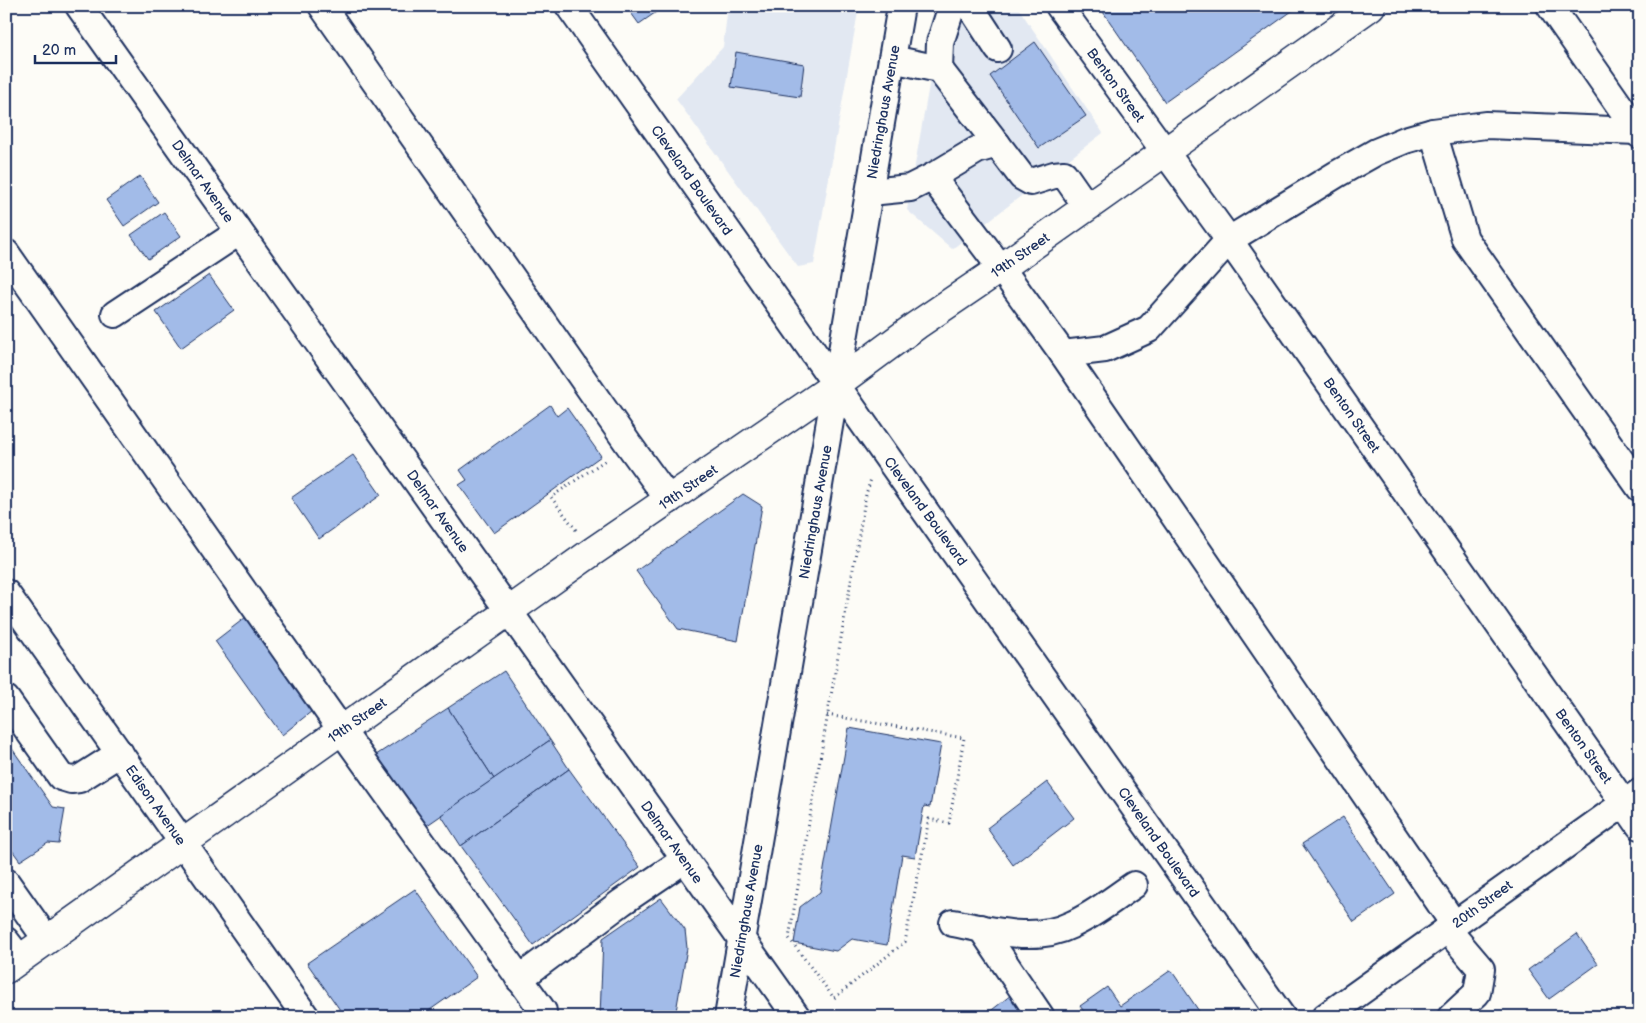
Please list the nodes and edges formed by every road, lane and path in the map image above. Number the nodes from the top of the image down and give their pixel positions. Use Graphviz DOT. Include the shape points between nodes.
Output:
graph roads {
  1 [pos="79,6"];
  2 [pos="322,6"];
  3 [pos="569,6"];
  4 [pos="901,6"];
  5 [pos="952,6"];
  6 [pos="970,6"];
  7 [pos="1060,6"];
  8 [pos="1371,6"];
  9 [pos="1550,6"];
  10 [pos="998,49"];
  11 [pos="892,59"];
  12 [pos="939,69"];
  13 [pos="1433,132"];
  14 [pos="1639,133"];
  15 [pos="997,144"];
  16 [pos="1165,151"];
  17 [pos="932,177"];
  18 [pos="870,192"];
  19 [pos="1087,207"];
  20 [pos="239,232"];
  21 [pos="1229,240"];
  22 [pos="6,253"];
  23 [pos="1001,268"];
  24 [pos="115,314"];
  25 [pos="1064,354"];
  26 [pos="837,384"];
  27 [pos="628,445"];
  28 [pos="882,451"];
  29 [pos="1640,488"];
  30 [pos="669,500"];
  31 [pos="592,552"];
  32 [pos="6,593"];
  33 [pos="510,612"];
  34 [pos="6,700"];
  35 [pos="827,715"];
  36 [pos="342,731"];
  37 [pos="120,753"];
  38 [pos="1632,798"];
  39 [pos="1640,826"];
  40 [pos="183,843"];
  41 [pos="684,860"];
  42 [pos="6,882"];
  43 [pos="1134,885"];
  44 [pos="953,923"];
  45 [pos="1451,927"];
  46 [pos="981,928"];
  47 [pos="47,940"];
  48 [pos="741,940"];
  49 [pos="11,956"];
  50 [pos="519,979"];
  51 [pos="306,1017"];
  52 [pos="542,1017"];
  53 [pos="728,1017"];
  54 [pos="797,1017"];
  55 [pos="1041,1017"];
  56 [pos="1282,1017"];
  57 [pos="1325,1017"];
  58 [pos="1451,1017"];
  1 -- 20 [label="street, Delmar Avenue"];
  2 -- 27 [label="street"];
  3 -- 26 [label="street, Cleveland Boulevard"];
  4 -- 11 [label="street, Niedringhaus Avenue"];
  5 -- 12 [label="street" via="940,43"];
  6 -- 10 [label="street"];
  7 -- 16 [label="street, Benton Street"];
  8 -- 16 [label="main road, 19th Street"];
  9 -- 14 [label="street"];
  11 -- 12 [label="street"];
  11 -- 18 [label="street, Niedringhaus Avenue"];
  12 -- 15 [label="street"];
  13 -- 14 [label="street" via="1486,125"];
  13 -- 21 [label="street" via="1376,152"];
  13 -- 29 [label="street" via="1465,239"];
  15 -- 17 [label="street" via="970,154"];
  15 -- 19 [label="street" via="1022,177 1031,182 1064,174"];
  16 -- 19 [label="main road, 19th Street"];
  16 -- 21 [label="street, Benton Street"];
  17 -- 18 [label="street" via="910,188"];
  17 -- 23 [label="street"];
  18 -- 26 [label="street, Niedringhaus Avenue"];
  19 -- 23 [label="main road, 19th Street"];
  20 -- 24 [label="street"];
  20 -- 33 [label="street, Delmar Avenue"];
  21 -- 25 [label="street" via="1149,328 1105,349"];
  21 -- 38 [label="street, Benton Street"];
  22 -- 36 [label="street"];
  23 -- 25 [label="street"];
  23 -- 26 [label="main road, 19th Street"];
  25 -- 45 [label="street"];
  26 -- 28 [label="street, Cleveland Boulevard"];
  26 -- 30 [label="main road, 19th Street"];
  26 -- 48 [label="street, Niedringhaus Avenue"];
  27 -- 30 [label="street"];
  27 -- 31 [label="path" via="551,497"];
  28 -- 35 [label="path" via="866,494"];
  28 -- 56 [label="street, Cleveland Boulevard"];
  30 -- 31 [label="main road, 19th Street"];
  31 -- 33 [label="main road, 19th Street"];
  32 -- 37 [label="street, Edison Avenue"];
  33 -- 36 [label="main road, 19th Street"];
  33 -- 41 [label="street, Delmar Avenue"];
  34 -- 37 [label="street" via="61,777 79,779"];
  35 -- 35 [label="path" via="964,738 949,823 929,820 905,942 834,998 789,938"];
  36 -- 40 [label="main road, 19th Street"];
  36 -- 50 [label="street"];
  37 -- 40 [label="street, Edison Avenue"];
  38 -- 39 [label="street, Benton Street"];
  38 -- 45 [label="street, 20th Street"];
  40 -- 47 [label="main road, 19th Street"];
  40 -- 51 [label="street, Edison Avenue"];
  41 -- 48 [label="street, Delmar Avenue"];
  41 -- 50 [label="street"];
  42 -- 47 [label="street"];
  43 -- 46 [label="street" via="1070,926 1048,933 1026,934"];
  44 -- 46 [label="street"];
  45 -- 57 [label="street, 20th Street"];
  45 -- 58 [label="street" via="1480,969 1477,993"];
  46 -- 55 [label="street"];
  47 -- 49 [label="main road, 19th Street"];
  48 -- 53 [label="street, Niedringhaus Avenue"];
  48 -- 54 [label="street, Delmar Avenue"];
  50 -- 52 [label="street" via="543,1011"];
}
